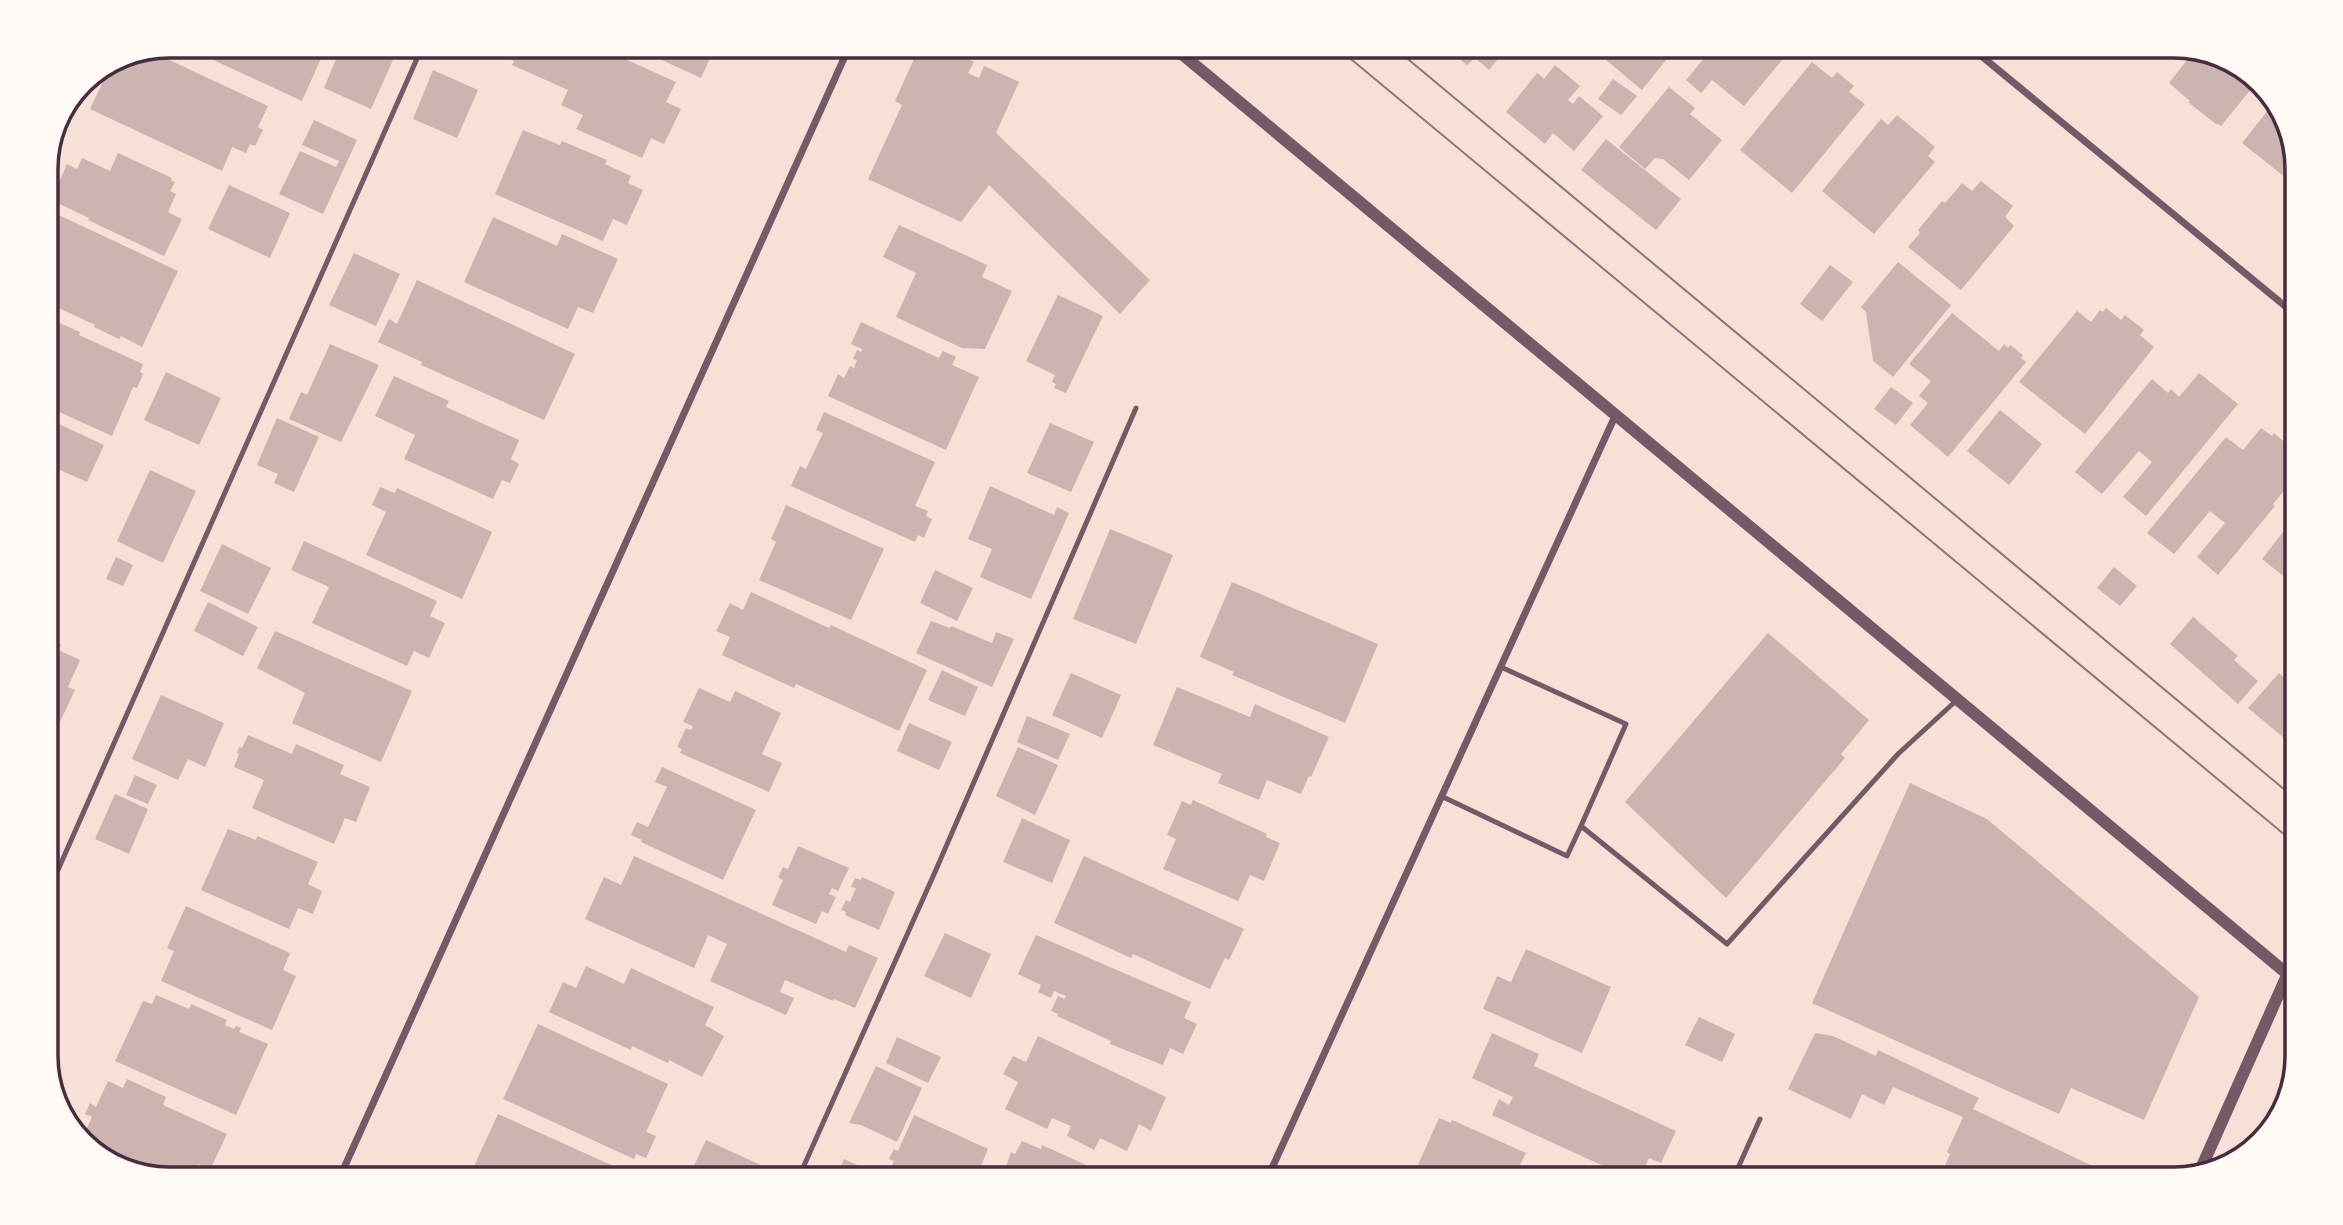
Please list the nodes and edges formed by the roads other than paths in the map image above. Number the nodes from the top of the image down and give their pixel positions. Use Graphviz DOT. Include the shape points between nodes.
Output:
graph roads {
  1 [pos="418,58"];
  2 [pos="845,58"];
  3 [pos="1186,58"];
  4 [pos="1983,58"];
  5 [pos="2285,306"];
  6 [pos="1136,408"];
  7 [pos="1616,414"];
  8 [pos="1501,667"];
  9 [pos="1958,699"];
  10 [pos="1441,796"];
  11 [pos="1581,826"];
  12 [pos="58,870"];
  13 [pos="2285,972"];
  14 [pos="2285,993"];
  15 [pos="1760,1119"];
  16 [pos="2204,1163"];
  17 [pos="345,1167"];
  18 [pos="804,1167"];
  19 [pos="1273,1167"];
  20 [pos="1739,1167"];
  1 -- 12 [label="lane"];
  2 -- 17 [label="street"];
  3 -- 7 [label="street"];
  4 -- 5 [label="street"];
  6 -- 18 [label="lane"];
  7 -- 8 [label="street"];
  7 -- 9 [label="street"];
  8 -- 10 [label="street"];
  8 -- 11 [label="lane" via="1626,724"];
  9 -- 11 [label="lane" via="1898,754 1727,944"];
  9 -- 13 [label="street"];
  10 -- 11 [label="lane" via="1567,856"];
  10 -- 19 [label="street"];
  14 -- 16 [label="street"];
  15 -- 20 [label="lane"];
}
